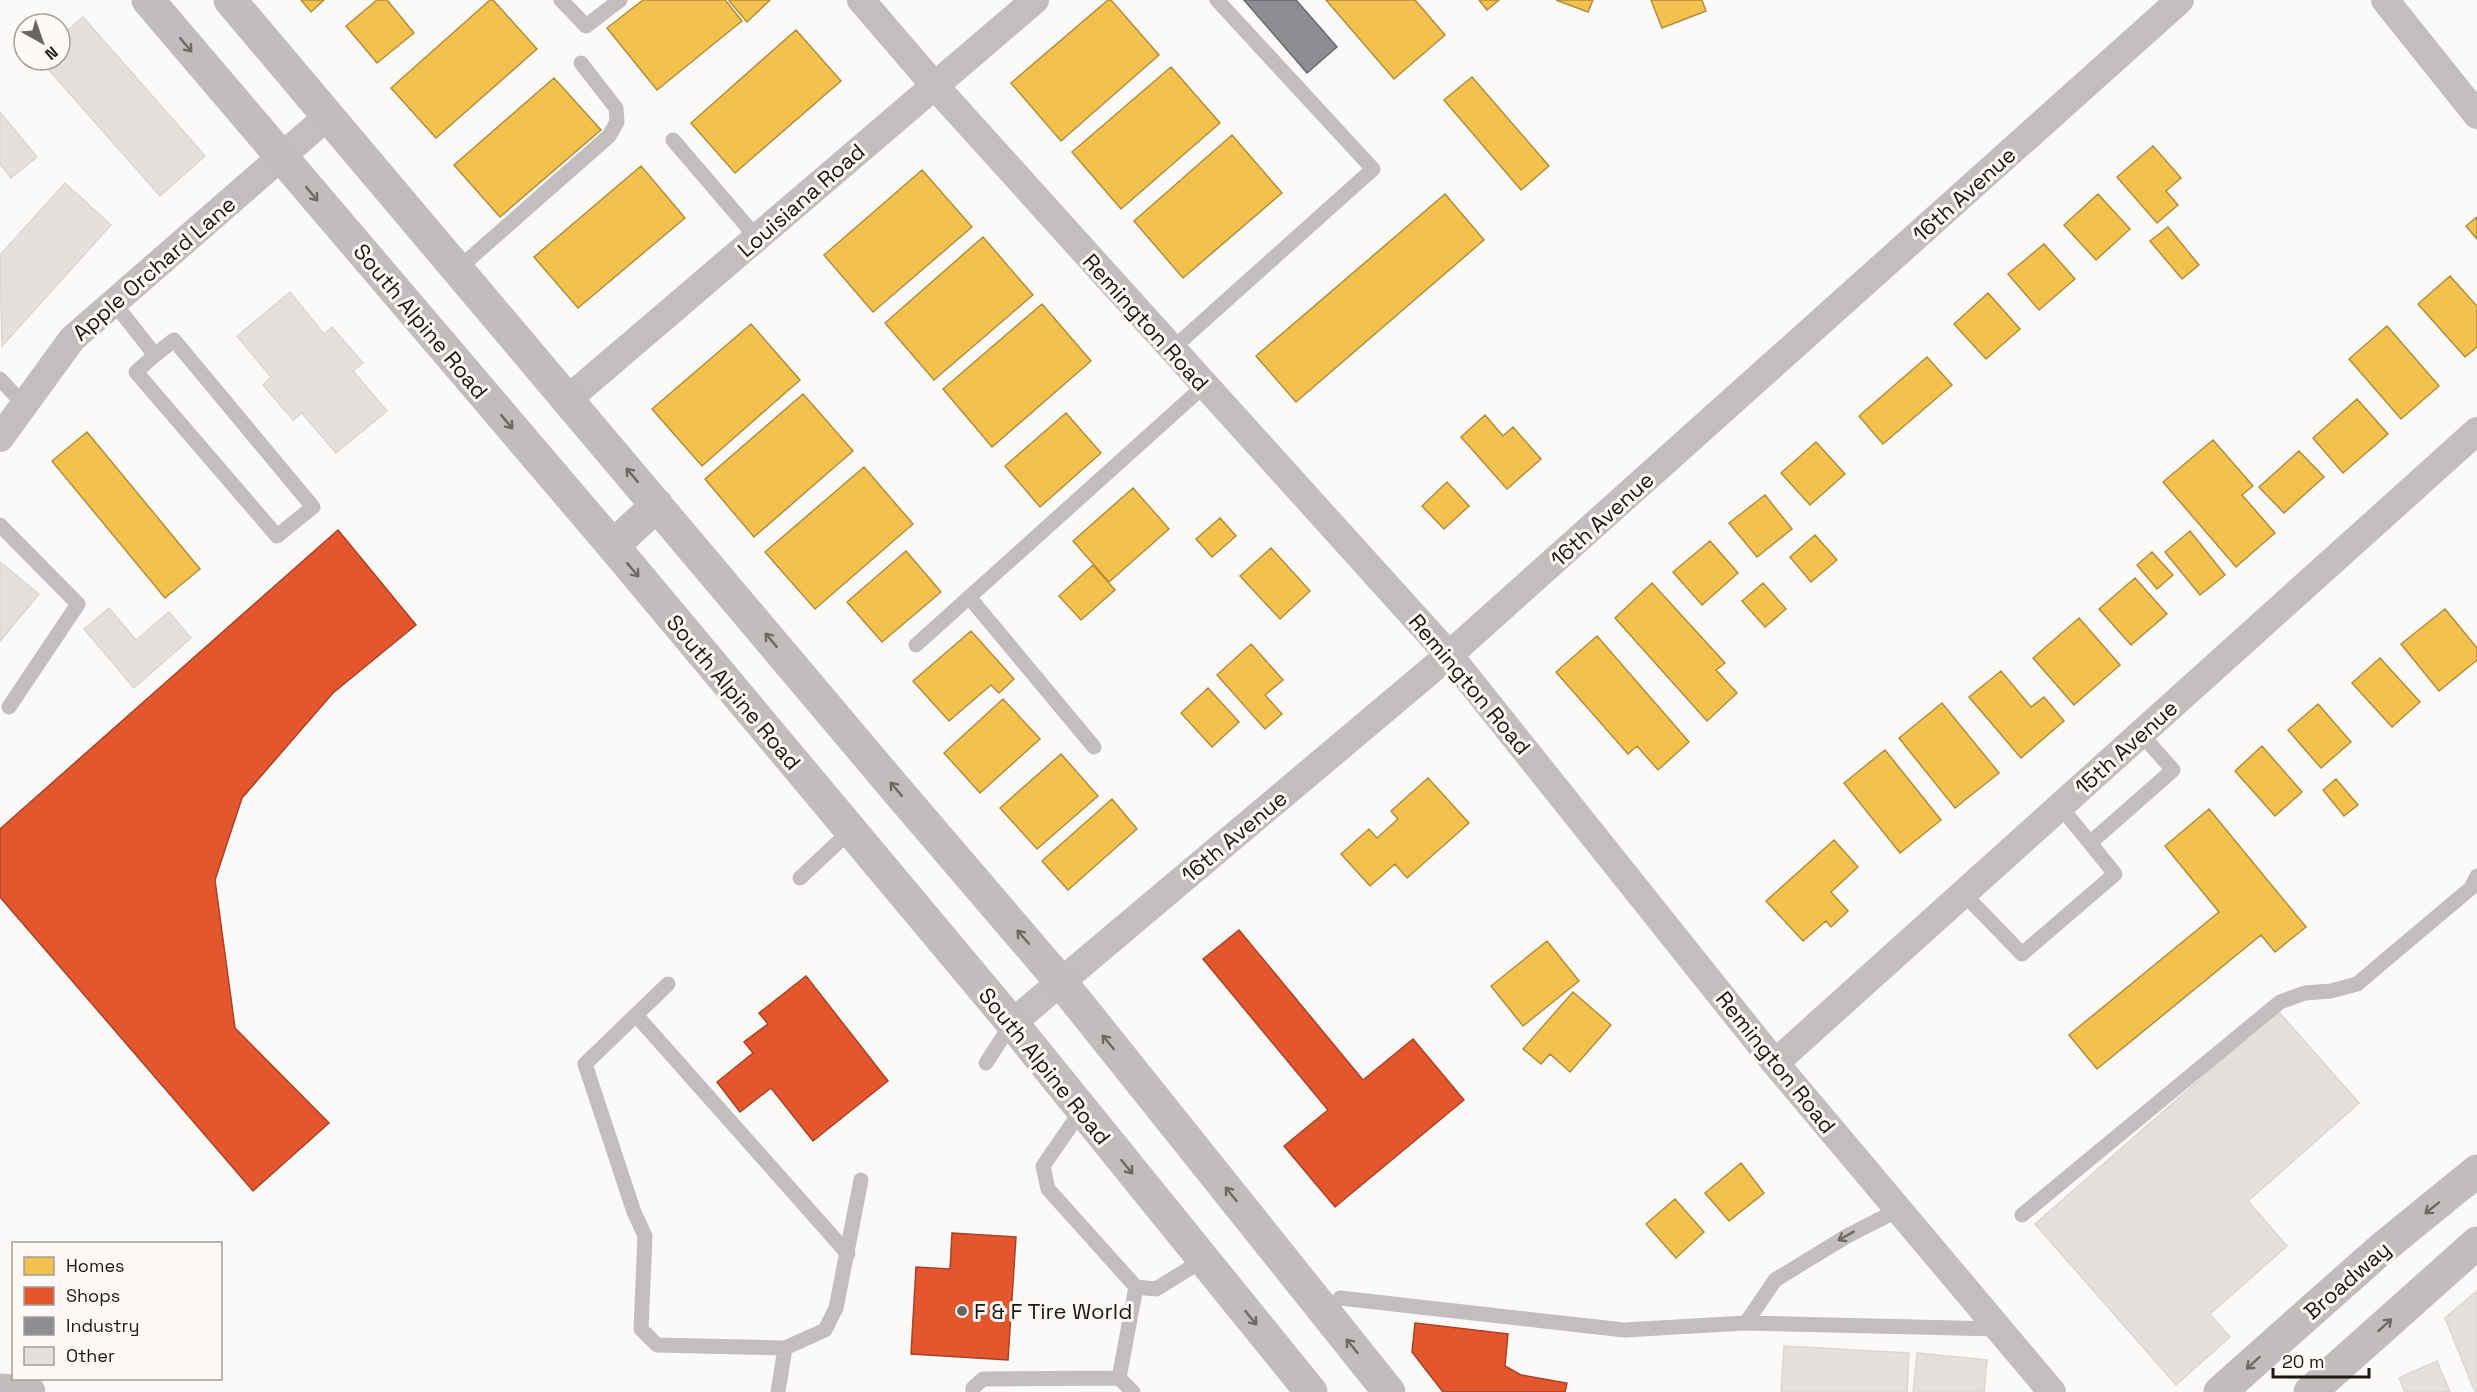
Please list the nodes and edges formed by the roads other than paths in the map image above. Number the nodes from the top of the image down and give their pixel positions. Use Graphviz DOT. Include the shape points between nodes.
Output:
graph roads {
  1 [pos="148,0"];
  2 [pos="230,0"];
  3 [pos="561,0"];
  4 [pos="620,0"];
  5 [pos="861,0"];
  6 [pos="1035,0"];
  7 [pos="1217,0"];
  8 [pos="2180,0"];
  9 [pos="2385,0"];
  10 [pos="581,63"];
  11 [pos="934,86"];
  12 [pos="2477,115"];
  13 [pos="327,116"];
  14 [pos="673,140"];
  15 [pos="280,157"];
  16 [pos="757,238"];
  17 [pos="458,269"];
  18 [pos="114,303"];
  19 [pos="1171,350"];
  20 [pos="155,355"];
  21 [pos="0,379"];
  22 [pos="1204,386"];
  23 [pos="568,399"];
  24 [pos="24,405"];
  25 [pos="2477,431"];
  26 [pos="0,438"];
  27 [pos="657,505"];
  28 [pos="0,525"];
  29 [pos="613,546"];
  30 [pos="969,597"];
  31 [pos="916,645"];
  32 [pos="1449,655"];
  33 [pos="9,707"];
  34 [pos="2140,734"];
  35 [pos="1094,747"];
  36 [pos="2060,806"];
  37 [pos="850,831"];
  38 [pos="2090,843"];
  39 [pos="2477,876"];
  40 [pos="800,878"];
  41 [pos="1963,894"];
  42 [pos="1061,982"];
  43 [pos="668,984"];
  44 [pos="636,1015"];
  45 [pos="1012,1023"];
  46 [pos="986,1063"];
  47 [pos="1775,1063"];
  48 [pos="1081,1111"];
  49 [pos="2477,1171"];
  50 [pos="861,1180"];
  51 [pos="1898,1210"];
  52 [pos="2022,1215"];
  53 [pos="2477,1243"];
  54 [pos="848,1254"];
  55 [pos="1203,1260"];
  56 [pos="1136,1287"];
  57 [pos="1340,1298"];
  58 [pos="1746,1323"];
  59 [pos="1999,1329"];
  60 [pos="785,1348"];
  61 [pos="1119,1378"];
  62 [pos="0,1381"];
  63 [pos="1306,1389"];
  64 [pos="0,1390"];
  65 [pos="29,1392"];
  66 [pos="778,1392"];
  67 [pos="973,1392"];
  68 [pos="1132,1392"];
  69 [pos="1389,1392"];
  70 [pos="2052,1392"];
  71 [pos="2220,1392"];
  72 [pos="2310,1392"];
  1 -- 15 [label="main road, South Alpine Road, one-way"];
  2 -- 13 [label="main road"];
  3 -- 4 [label="lane" via="586,26"];
  5 -- 11 [label="street, Remington Road"];
  6 -- 11 [label="street, Louisiana Road"];
  7 -- 19 [label="lane" via="1373,169"];
  8 -- 32 [label="street, 16th Avenue"];
  9 -- 12 [label="street"];
  10 -- 17 [label="lane" via="616,108 617,122 609,136"];
  11 -- 16 [label="street, Louisiana Road"];
  11 -- 19 [label="street, Remington Road"];
  13 -- 15 [label="street, Apple Orchard Lane"];
  13 -- 17 [label="main road"];
  14 -- 16 [label="lane"];
  15 -- 18 [label="street, Apple Orchard Lane"];
  15 -- 29 [label="main road, South Alpine Road, one-way"];
  16 -- 23 [label="street, Louisiana Road"];
  17 -- 23 [label="main road"];
  18 -- 20 [label="lane"];
  18 -- 24 [label="street, Apple Orchard Lane" via="72,339"];
  19 -- 22 [label="street, Remington Road"];
  20 -- 20 [label="lane" via="174,340 314,507 277,537 136,372"];
  21 -- 24 [label="lane"];
  22 -- 30 [label="lane"];
  22 -- 32 [label="street, Remington Road"];
  27 -- 23 [label="main road, one-way"];
  24 -- 26 [label="street, Apple Orchard Lane"];
  25 -- 34 [label="street, 15th Avenue"];
  27 -- 29 [label="main road"];
  42 -- 27 [label="main road, one-way"];
  28 -- 33 [label="lane" via="78,604"];
  29 -- 37 [label="main road, South Alpine Road, one-way"];
  30 -- 31 [label="lane"];
  30 -- 35 [label="lane"];
  32 -- 42 [label="street, 16th Avenue"];
  32 -- 47 [label="street, Remington Road"];
  34 -- 36 [label="street, 15th Avenue"];
  34 -- 38 [label="lane" via="2173,770"];
  36 -- 38 [label="lane"];
  36 -- 41 [label="street, 15th Avenue"];
  37 -- 40 [label="lane"];
  37 -- 45 [label="main road, South Alpine Road"];
  38 -- 41 [label="lane" via="2115,874 2022,954"];
  39 -- 52 [label="lane" via="2471,888 2357,984 2305,993 2280,1002"];
  41 -- 47 [label="street, 15th Avenue"];
  42 -- 45 [label="street, 16th Avenue"];
  69 -- 42 [label="main road, one-way"];
  43 -- 44 [label="lane"];
  44 -- 54 [label="lane"];
  44 -- 60 [label="lane" via="585,1064 645,1236 641,1329 657,1345"];
  45 -- 46 [label="lane"];
  45 -- 48 [label="main road, South Alpine Road"];
  47 -- 51 [label="street, Remington Road"];
  48 -- 55 [label="main road, South Alpine Road, one-way"];
  48 -- 56 [label="lane" via="1044,1166 1048,1189"];
  49 -- 71 [label="main road, Broadway, one-way" via="2380,1250"];
  50 -- 54 [label="lane"];
  51 -- 58 [label="lane, one-way" via="1775,1280"];
  51 -- 59 [label="street, Remington Road"];
  72 -- 53 [label="main road, one-way"];
  54 -- 60 [label="lane" via="836,1308 825,1330"];
  55 -- 56 [label="lane" via="1156,1289"];
  55 -- 63 [label="main road, South Alpine Road, one-way"];
  56 -- 61 [label="lane"];
  57 -- 58 [label="lane" via="1624,1330"];
  58 -- 59 [label="lane"];
  59 -- 70 [label="street, Remington Road"];
  60 -- 66 [label="lane"];
  61 -- 67 [label="lane" via="983,1379"];
  61 -- 68 [label="lane"];
  62 -- 64 [label="lane"];
  64 -- 65 [label="main road"];
}
